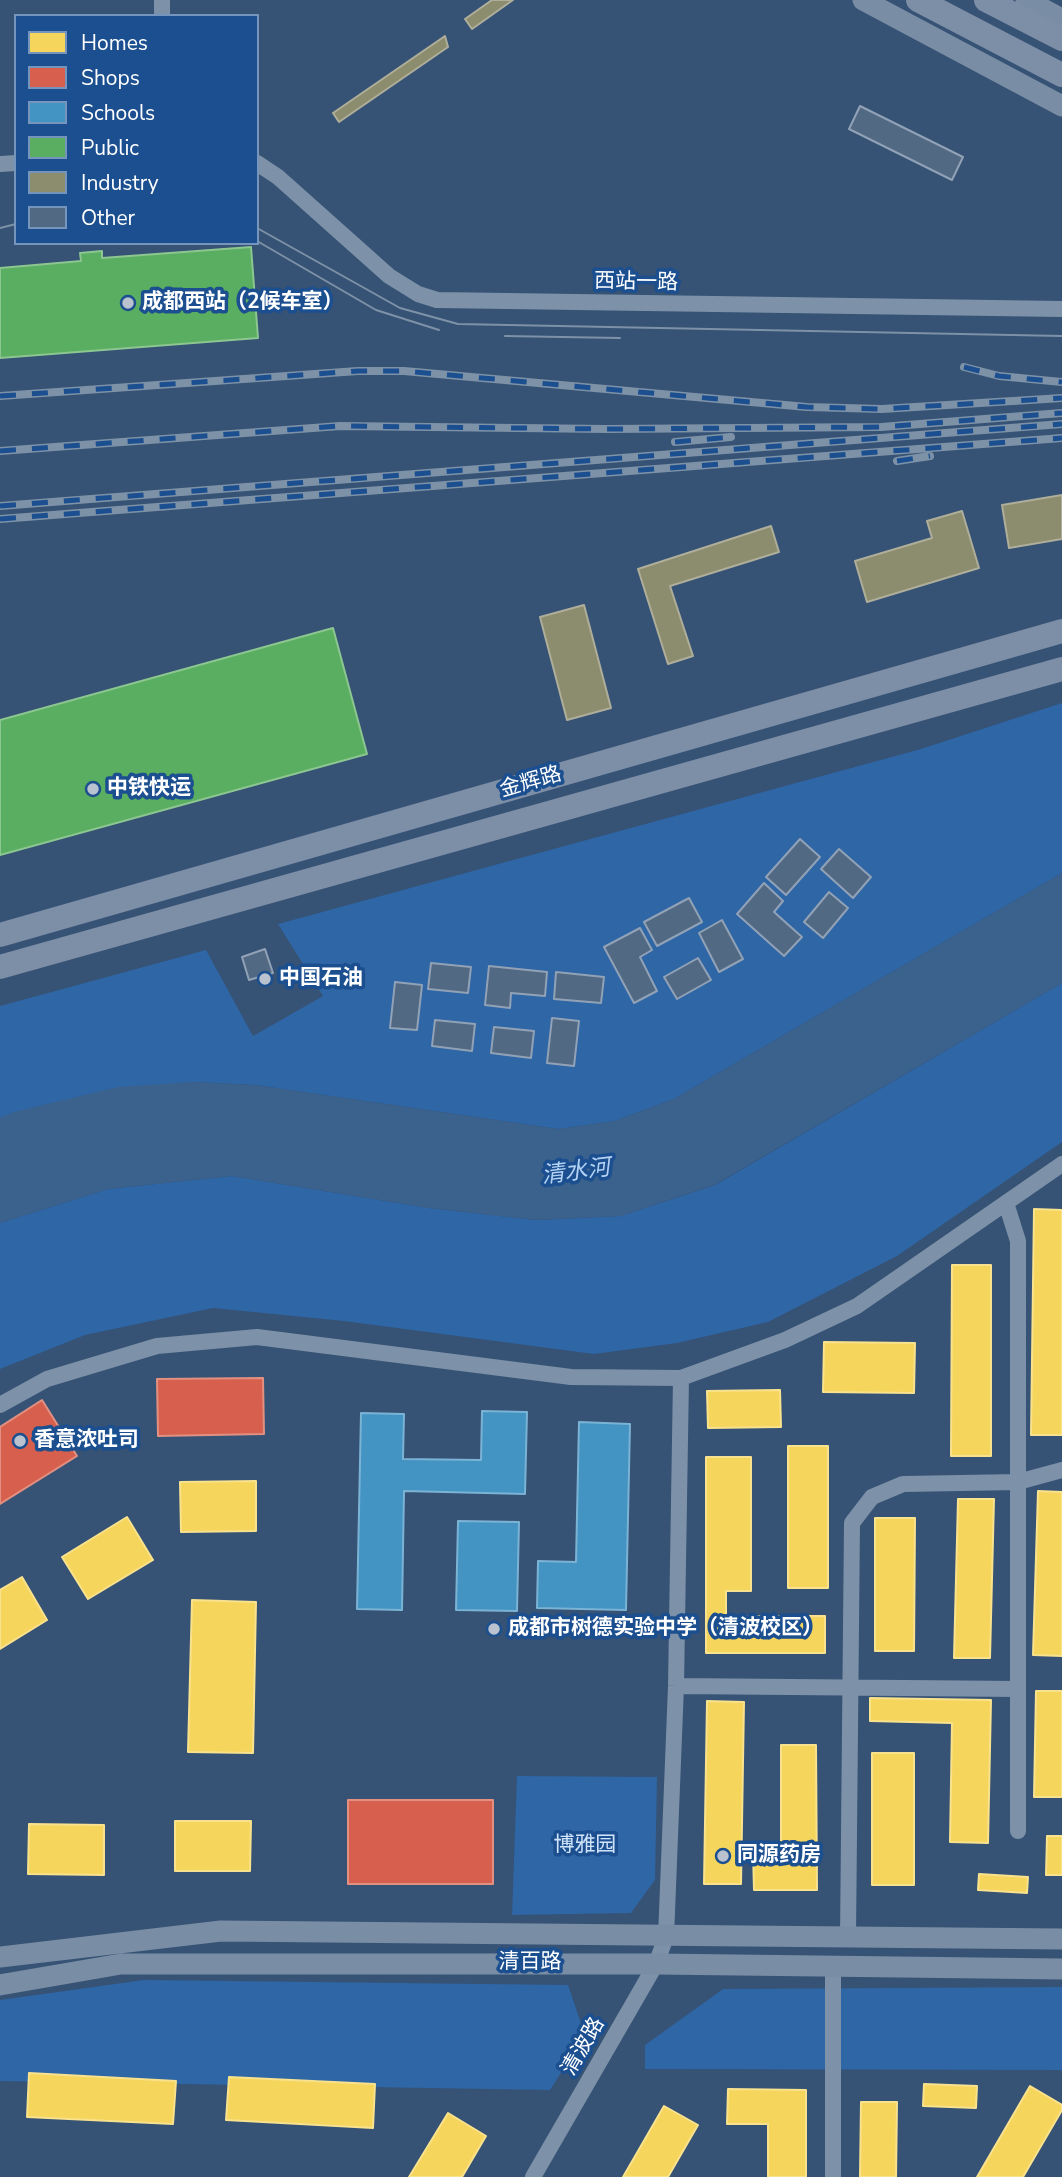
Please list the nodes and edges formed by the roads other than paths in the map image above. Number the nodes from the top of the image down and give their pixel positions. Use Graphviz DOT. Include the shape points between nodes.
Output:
graph roads {
  1 [pos="863,0"];
  2 [pos="918,0"];
  3 [pos="986,0"];
  4 [pos="1026,0"];
  5 [pos="1062,19"];
  6 [pos="1062,39"];
  7 [pos="1062,75"];
  8 [pos="1062,106"];
  9 [pos="259,164"];
  10 [pos="1062,309"];
  11 [pos="1062,631"];
  12 [pos="1062,669"];
  13 [pos="0,935"];
  14 [pos="0,967"];
  15 [pos="1062,1164"];
  16 [pos="1006,1203"];
  17 [pos="681,1378"];
  18 [pos="0,1405"];
  19 [pos="1062,1470"];
  20 [pos="1018,1482"];
  21 [pos="676,1686"];
  22 [pos="851,1686"];
  23 [pos="1018,1689"];
  24 [pos="1018,1831"];
  25 [pos="666,1937"];
  26 [pos="848,1937"];
  27 [pos="1062,1939"];
  28 [pos="0,1957"];
  29 [pos="656,1964"];
  30 [pos="833,1967"];
  31 [pos="1062,1969"];
  32 [pos="0,1986"];
  33 [pos="533,2177"];
  34 [pos="833,2177"];
  1 -- 8 [label="street"];
  2 -- 7 [label="main road"];
  3 -- 6 [label="main road"];
  4 -- 5 [label="street"];
  9 -- 10 [label="street, 西站一路" via="402,286 437,300"];
  11 -- 13 [label="main road, 金辉路"];
  12 -- 14 [label="main road, 金辉路"];
  15 -- 16 [label="street"];
  16 -- 17 [label="street" via="857,1306 785,1340"];
  16 -- 20 [label="street" via="1018,1241"];
  17 -- 18 [label="street" via="571,1377 257,1337 157,1346 47,1379"];
  17 -- 21 [label="street, 清波路"];
  19 -- 20 [label="street"];
  20 -- 22 [label="street" via="904,1484 872,1497 852,1523"];
  20 -- 23 [label="street"];
  21 -- 22 [label="street"];
  21 -- 25 [label="street, 清波路"];
  22 -- 23 [label="street"];
  22 -- 26 [label="street"];
  23 -- 24 [label="street"];
  25 -- 26 [label="street, 清百路"];
  25 -- 28 [label="street, 清百路" via="221,1931"];
  25 -- 29 [label="street, 清波路"];
  26 -- 27 [label="street, 清百路"];
  29 -- 30 [label="street, 清百路"];
  29 -- 32 [label="street, 清百路" via="121,1964"];
  29 -- 33 [label="street, 清波路"];
  30 -- 31 [label="street, 清百路"];
  30 -- 34 [label="street"];
}
